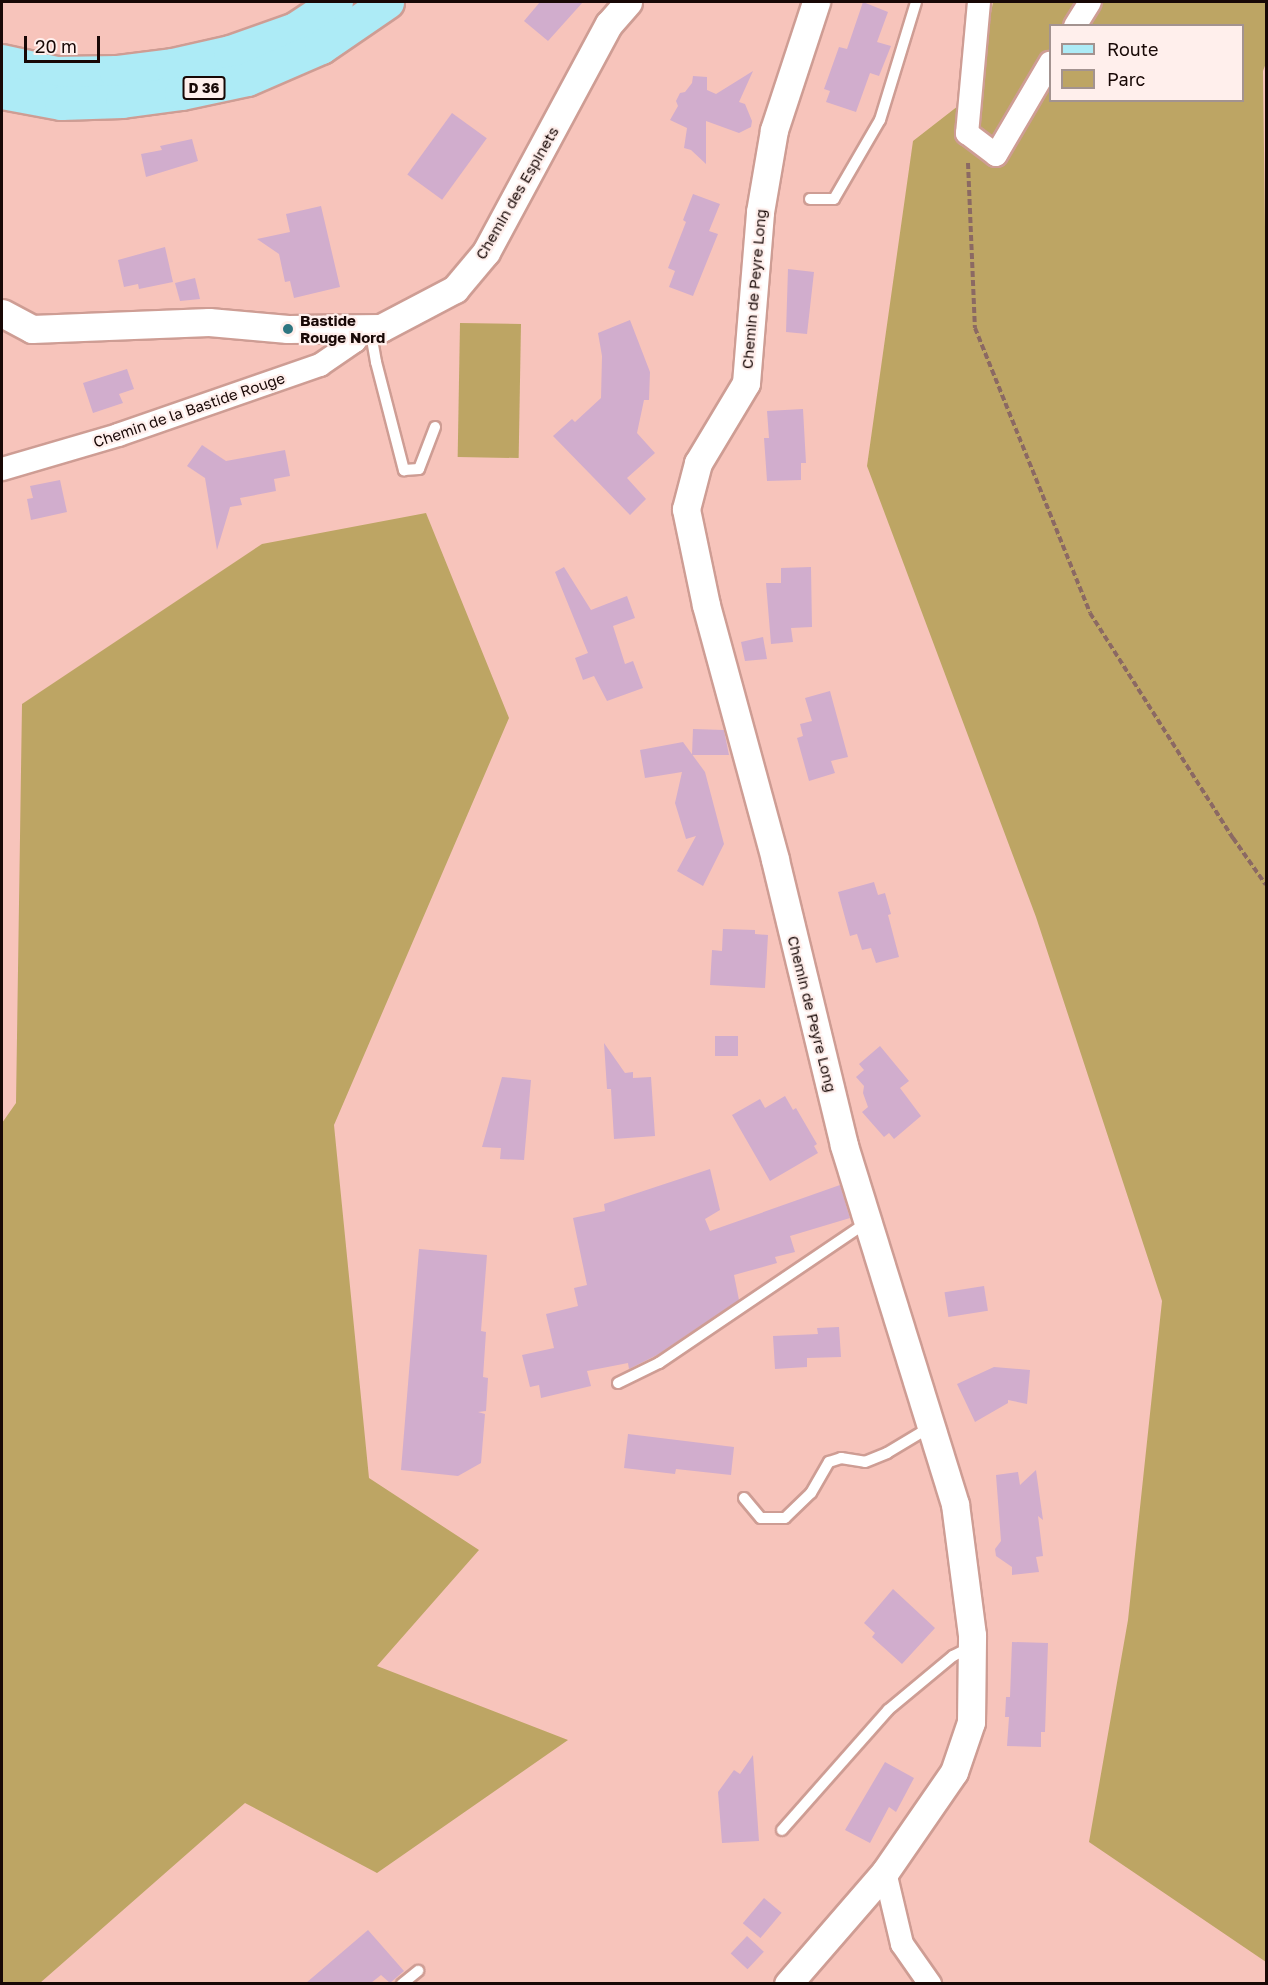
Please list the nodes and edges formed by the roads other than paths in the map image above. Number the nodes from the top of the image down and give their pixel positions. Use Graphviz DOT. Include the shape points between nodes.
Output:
graph roads {
  1 [pos="336,2"];
  2 [pos="387,2"];
  3 [pos="628,2"];
  4 [pos="816,2"];
  5 [pos="916,2"];
  6 [pos="979,2"];
  7 [pos="1090,2"];
  8 [pos="1075,24"];
  9 [pos="2,61"];
  10 [pos="1049,65"];
  11 [pos="2,92"];
  12 [pos="810,199"];
  13 [pos="2,313"];
  14 [pos="367,329"];
  15 [pos="435,427"];
  16 [pos="2,469"];
  17 [pos="866,1223"];
  18 [pos="618,1383"];
  19 [pos="932,1426"];
  20 [pos="744,1498"];
  21 [pos="972,1647"];
  22 [pos="782,1830"];
  23 [pos="885,1872"];
  24 [pos="418,1971"];
  25 [pos="402,1983"];
  26 [pos="788,1983"];
  27 [pos="930,1983"];
  1 -- 9 [label="main road, D 36" via="295,28 230,52 172,65 116,72 56,73"];
  2 -- 11 [label="main road, D 36" via="321,46 248,79 122,101 61,103"];
  3 -- 14 [label="street, Chemin des Espinets" via="609,24 486,252 455,289 381,328"];
  4 -- 17 [label="street, Chemin de Peyre Long" via="774,130 760,212 746,383 698,463 686,509 706,605 775,859"];
  5 -- 12 [label="lane" via="880,120 834,199"];
  6 -- 10 [label="street" via="967,133 996,155"];
  7 -- 8 [label="street"];
  13 -- 14 [label="street, Chemin des Espinets" via="32,329 209,322 288,329"];
  14 -- 15 [label="lane" via="404,470 419,469"];
  14 -- 16 [label="street, Chemin de la Bastide Rouge" via="320,365 117,435"];
  17 -- 18 [label="lane" via="659,1363"];
  17 -- 19 [label="street, Chemin de Peyre Long"];
  19 -- 20 [label="lane" via="865,1462 841,1458 829,1462 811,1493 785,1518 761,1518"];
  19 -- 21 [label="street, Chemin de Peyre Long" via="955,1504"];
  21 -- 22 [label="lane" via="952,1656 888,1710"];
  21 -- 23 [label="street, Chemin de Peyre Long" via="971,1722 954,1773"];
  23 -- 26 [label="street, Chemin de Peyre Long"];
  23 -- 27 [label="street" via="902,1944"];
  24 -- 25 [label="lane"];
}
